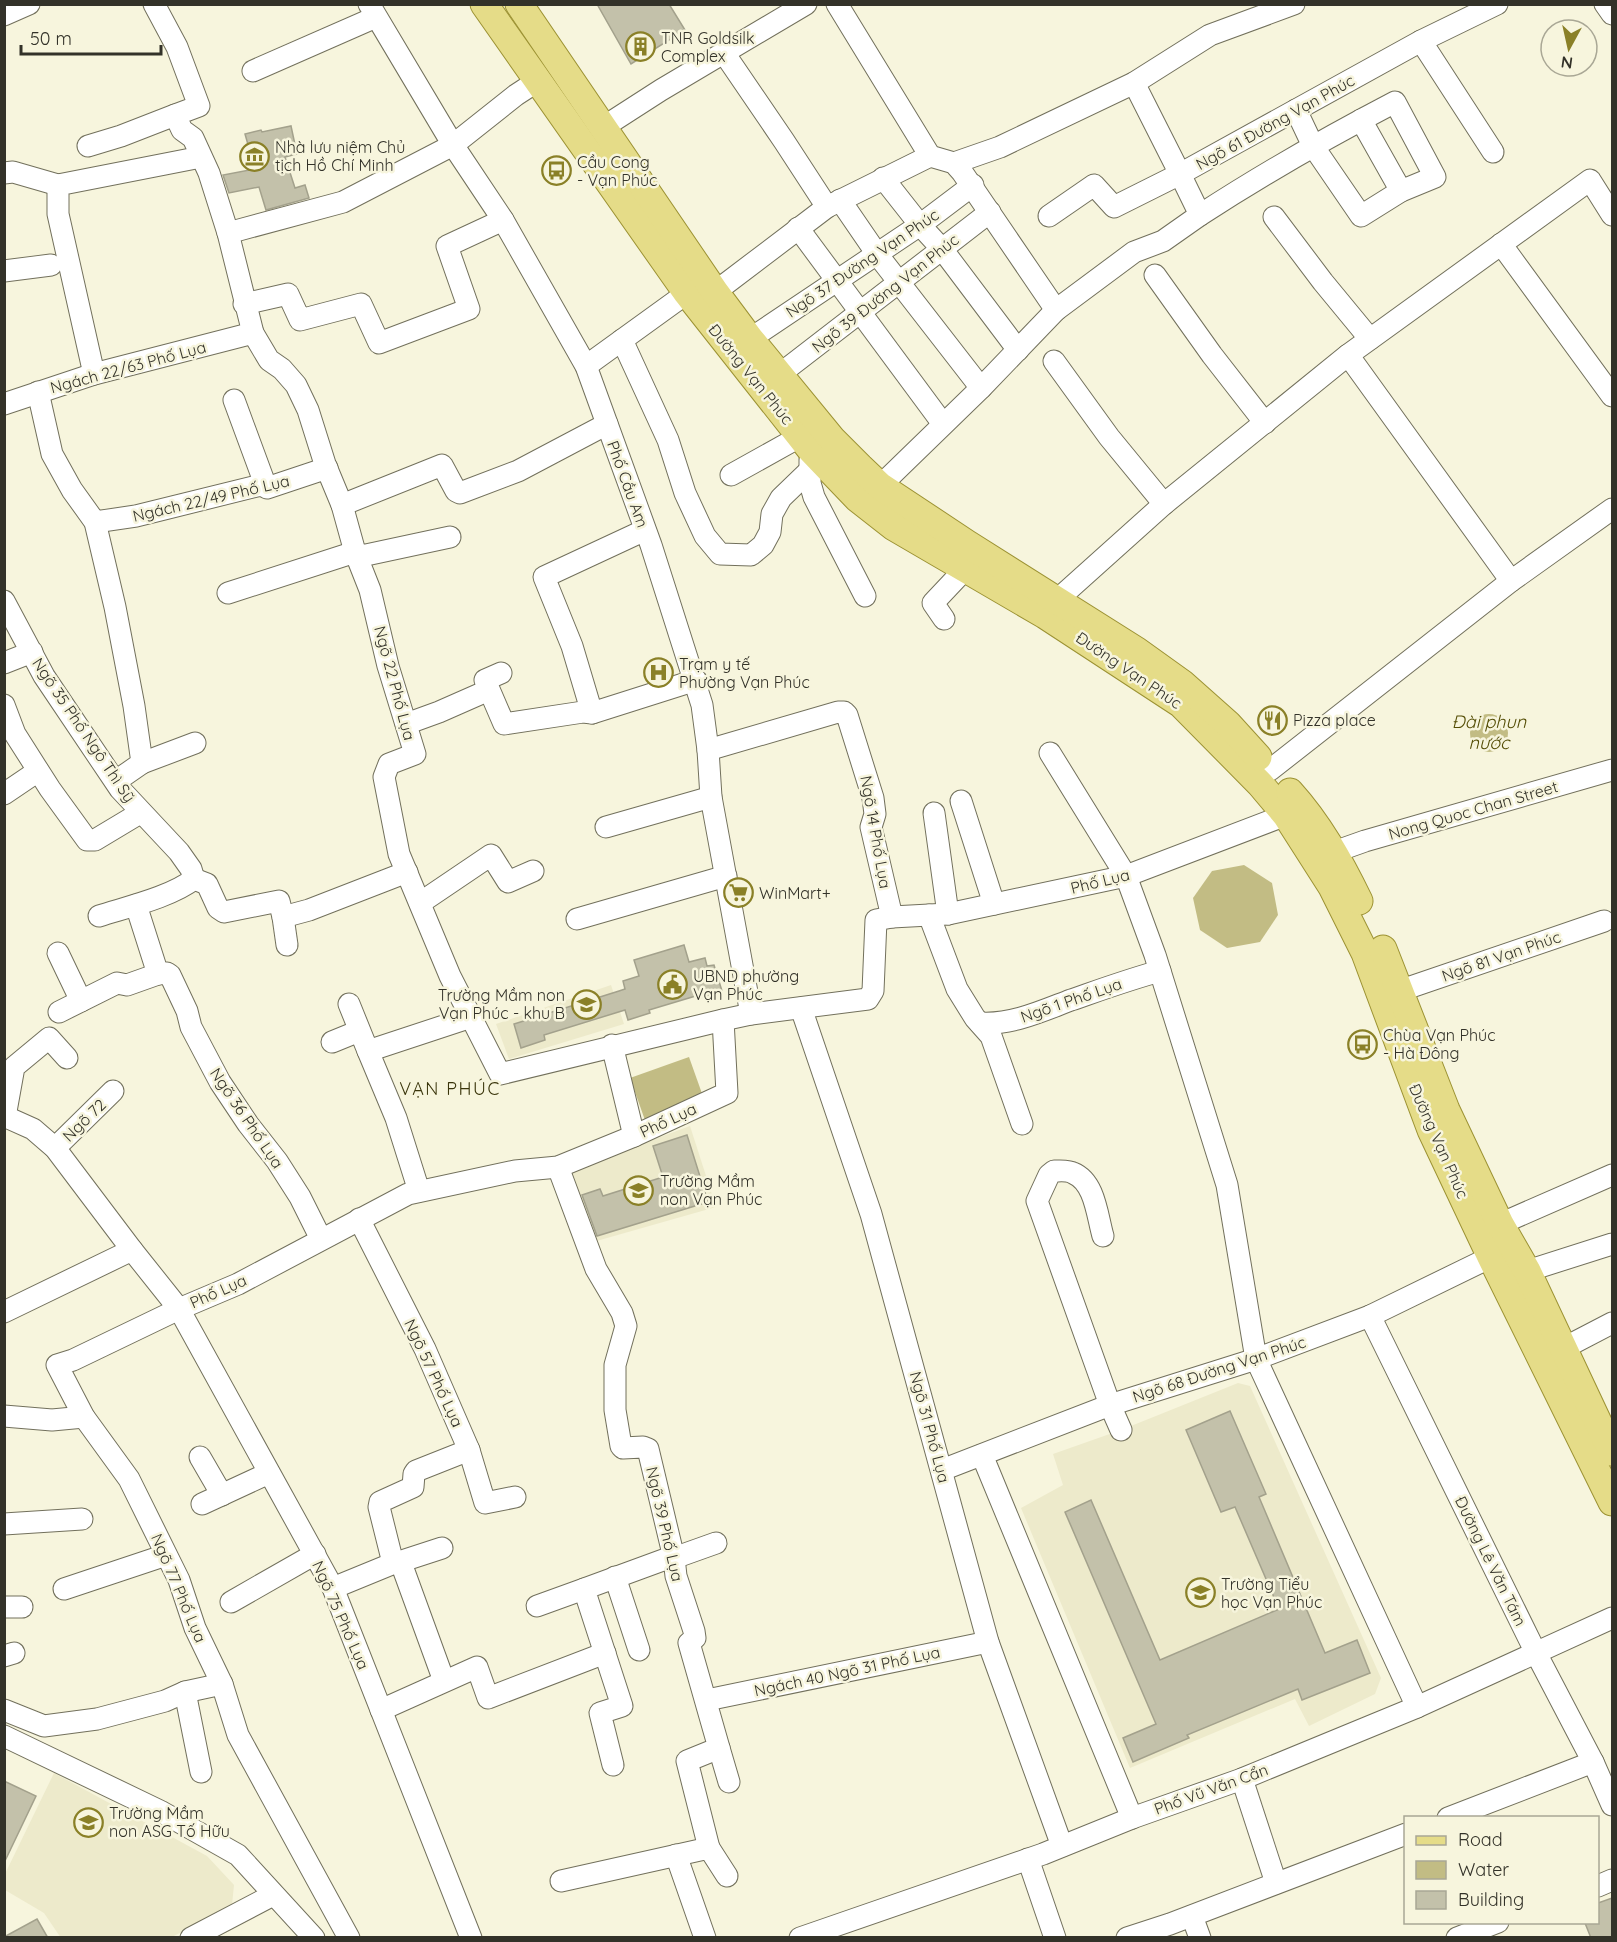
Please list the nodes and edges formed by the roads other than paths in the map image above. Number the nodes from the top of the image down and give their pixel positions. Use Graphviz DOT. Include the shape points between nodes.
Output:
graph roads {
  1 [pos="29,4"];
  2 [pos="154,4"];
  3 [pos="484,4"];
  4 [pos="519,4"];
  5 [pos="806,4"];
  6 [pos="826,4"];
  7 [pos="837,4"];
  8 [pos="1294,4"];
  9 [pos="1497,4"];
  10 [pos="1605,4"];
  11 [pos="373,11"];
  12 [pos="1612,14"];
  13 [pos="4,15"];
  14 [pos="1421,41"];
  15 [pos="723,52"];
  16 [pos="253,71"];
  17 [pos="539,80"];
  18 [pos="1134,83"];
  19 [pos="1296,110"];
  20 [pos="176,115"];
  21 [pos="1361,120"];
  22 [pos="602,128"];
  23 [pos="457,142"];
  24 [pos="88,146"];
  25 [pos="1313,146"];
  26 [pos="921,151"];
  27 [pos="1493,152"];
  28 [pos="201,157"];
  29 [pos="954,163"];
  30 [pos="4,173"];
  31 [pos="1180,174"];
  32 [pos="883,178"];
  33 [pos="58,185"];
  34 [pos="973,185"];
  35 [pos="1401,191"];
  36 [pos="833,204"];
  37 [pos="990,212"];
  38 [pos="1200,215"];
  39 [pos="1612,215"];
  40 [pos="1048,216"];
  41 [pos="1274,217"];
  42 [pos="503,220"];
  43 [pos="920,225"];
  44 [pos="798,228"];
  45 [pos="228,233"];
  46 [pos="1502,244"];
  47 [pos="942,249"];
  48 [pos="877,254"];
  49 [pos="51,266"];
  50 [pos="4,271"];
  51 [pos="1155,275"];
  52 [pos="838,280"];
  53 [pos="900,282"];
  54 [pos="715,292"];
  55 [pos="687,293"];
  56 [pos="244,304"];
  57 [pos="1056,310"];
  58 [pos="861,312"];
  59 [pos="253,333"];
  60 [pos="750,339"];
  61 [pos="1370,339"];
  62 [pos="622,340"];
  63 [pos="1018,350"];
  64 [pos="1348,355"];
  65 [pos="1054,361"];
  66 [pos="586,366"];
  67 [pos="94,374"];
  68 [pos="772,382"];
  69 [pos="981,388"];
  70 [pos="38,392"];
  71 [pos="1612,396"];
  72 [pos="234,400"];
  73 [pos="4,404"];
  74 [pos="1265,423"];
  75 [pos="607,424"];
  76 [pos="943,424"];
  77 [pos="807,452"];
  78 [pos="327,468"];
  79 [pos="731,475"];
  80 [pos="265,484"];
  81 [pos="880,486"];
  82 [pos="1164,504"];
  83 [pos="342,505"];
  84 [pos="1612,509"];
  85 [pos="94,522"];
  86 [pos="645,530"];
  87 [pos="450,537"];
  88 [pos="356,553"];
  89 [pos="966,568"];
  90 [pos="1511,581"];
  91 [pos="228,593"];
  92 [pos="865,596"];
  93 [pos="4,601"];
  94 [pos="1051,607"];
  95 [pos="944,619"];
  96 [pos="32,652"];
  97 [pos="4,663"];
  98 [pos="696,680"];
  99 [pos="4,705"];
  100 [pos="592,712"];
  101 [pos="406,724"];
  102 [pos="195,742"];
  103 [pos="708,750"];
  104 [pos="1050,753"];
  105 [pos="142,763"];
  106 [pos="1270,770"];
  107 [pos="1612,770"];
  108 [pos="38,771"];
  109 [pos="116,781"];
  110 [pos="4,794"];
  111 [pos="711,797"];
  112 [pos="961,801"];
  113 [pos="140,813"];
  114 [pos="934,813"];
  115 [pos="1286,815"];
  116 [pos="606,827"];
  117 [pos="1334,852"];
  118 [pos="533,871"];
  119 [pos="407,872"];
  120 [pos="726,876"];
  121 [pos="1126,876"];
  122 [pos="194,879"];
  123 [pos="420,903"];
  124 [pos="994,904"];
  125 [pos="136,905"];
  126 [pos="938,915"];
  127 [pos="99,916"];
  128 [pos="284,917"];
  129 [pos="892,917"];
  130 [pos="578,919"];
  131 [pos="1604,921"];
  132 [pos="286,945"];
  133 [pos="58,953"];
  134 [pos="1160,970"];
  135 [pos="158,974"];
  136 [pos="1390,994"];
  137 [pos="81,1001"];
  138 [pos="349,1004"];
  139 [pos="801,1008"];
  140 [pos="59,1012"];
  141 [pos="751,1014"];
  142 [pos="471,1017"];
  143 [pos="723,1020"];
  144 [pos="980,1023"];
  145 [pos="359,1031"];
  146 [pos="332,1042"];
  147 [pos="612,1045"];
  148 [pos="368,1052"];
  149 [pos="67,1058"];
  150 [pos="113,1091"];
  151 [pos="5,1116"];
  152 [pos="1022,1124"];
  153 [pos="634,1136"];
  154 [pos="56,1148"];
  155 [pos="558,1167"];
  156 [pos="1612,1175"];
  157 [pos="419,1191"];
  158 [pos="359,1219"];
  159 [pos="1500,1224"];
  160 [pos="1103,1236"];
  161 [pos="321,1239"];
  162 [pos="1612,1244"];
  163 [pos="132,1250"];
  164 [pos="1491,1257"];
  165 [pos="1527,1271"];
  166 [pos="179,1309"];
  167 [pos="4,1312"];
  168 [pos="1370,1316"];
  169 [pos="1612,1323"];
  170 [pos="1562,1349"];
  171 [pos="1256,1359"];
  172 [pos="1110,1405"];
  173 [pos="4,1416"];
  174 [pos="84,1417"];
  175 [pos="1597,1426"];
  176 [pos="1121,1430"];
  177 [pos="469,1450"];
  178 [pos="1612,1452"];
  179 [pos="982,1455"];
  180 [pos="200,1457"];
  181 [pos="942,1470"];
  182 [pos="269,1473"];
  183 [pos="222,1495"];
  184 [pos="515,1497"];
  185 [pos="1612,1502"];
  186 [pos="201,1504"];
  187 [pos="82,1519"];
  188 [pos="4,1524"];
  189 [pos="716,1543"];
  190 [pos="442,1548"];
  191 [pos="166,1554"];
  192 [pos="315,1554"];
  193 [pos="674,1557"];
  194 [pos="396,1563"];
  195 [pos="615,1577"];
  196 [pos="333,1588"];
  197 [pos="64,1589"];
  198 [pos="584,1589"];
  199 [pos="231,1602"];
  200 [pos="537,1606"];
  201 [pos="1612,1618"];
  202 [pos="987,1642"];
  203 [pos="639,1650"];
  204 [pos="605,1653"];
  205 [pos="1536,1653"];
  206 [pos="444,1682"];
  207 [pos="222,1684"];
  208 [pos="185,1692"];
  209 [pos="706,1700"];
  210 [pos="1417,1707"];
  211 [pos="4,1710"];
  212 [pos="381,1710"];
  213 [pos="44,1726"];
  214 [pos="4,1736"];
  215 [pos="719,1748"];
  216 [pos="34,1750"];
  217 [pos="1593,1762"];
  218 [pos="613,1765"];
  219 [pos="201,1772"];
  220 [pos="1242,1779"];
  221 [pos="729,1782"];
  222 [pos="1612,1805"];
  223 [pos="1453,1816"];
  224 [pos="1132,1818"];
  225 [pos="1404,1835"];
  226 [pos="1062,1846"];
  227 [pos="709,1848"];
  228 [pos="676,1855"];
  229 [pos="1028,1859"];
  230 [pos="727,1876"];
  231 [pos="561,1881"];
  232 [pos="1276,1883"];
  233 [pos="273,1895"];
  234 [pos="1192,1916"];
  235 [pos="1495,1924"];
  236 [pos="1154,1934"];
  237 [pos="191,1938"];
  238 [pos="314,1938"];
  239 [pos="349,1938"];
  240 [pos="471,1938"];
  241 [pos="705,1938"];
  242 [pos="800,1938"];
  243 [pos="1055,1938"];
  244 [pos="1127,1938"];
  245 [pos="1200,1938"];
  246 [pos="1457,1938"];
  1 -- 13 [label="street"];
  2 -- 20 [label="street" via="177,47 199,106"];
  3 -- 17 [label="main road, Đường Vạn Phúc"];
  4 -- 22 [label="main road, Đường Vạn Phúc"];
  5 -- 15 [label="street"];
  6 -- 26 [label="street"];
  7 -- 26 [label="street"];
  8 -- 18 [label="street" via="1210,35"];
  9 -- 14 [label="street, Ngõ 61 Đường Vạn Phúc"];
  10 -- 12 [label="street"];
  11 -- 16 [label="street"];
  11 -- 23 [label="street, Phố Cầu Am"];
  14 -- 19 [label="street, Ngõ 61 Đường Vạn Phúc"];
  14 -- 27 [label="street"];
  15 -- 22 [label="street"];
  15 -- 36 [label="street"];
  17 -- 23 [label="street"];
  17 -- 55 [label="main road, Đường Vạn Phúc"];
  18 -- 29 [label="street" via="1000,147"];
  18 -- 31 [label="street"];
  19 -- 25 [label="street"];
  19 -- 31 [label="street, Ngõ 61 Đường Vạn Phúc"];
  20 -- 24 [label="street"];
  20 -- 28 [label="street, Ngõ 22 Phố Lụa"];
  21 -- 25 [label="street"];
  21 -- 35 [label="street"];
  21 -- 35 [label="street" via="1395,102 1436,177"];
  22 -- 54 [label="main road, Đường Vạn Phúc"];
  23 -- 42 [label="street, Phố Cầu Am"];
  23 -- 45 [label="street" via="343,202"];
  25 -- 35 [label="street" via="1361,216"];
  25 -- 38 [label="street"];
  26 -- 29 [label="street"];
  26 -- 32 [label="street"];
  28 -- 33 [label="street"];
  28 -- 45 [label="street, Ngõ 22 Phố Lụa"];
  29 -- 34 [label="street"];
  30 -- 33 [label="street"];
  31 -- 38 [label="street, Ngõ 61 Đường Vạn Phúc"];
  31 -- 40 [label="street" via="1114,207 1094,185"];
  32 -- 36 [label="street"];
  32 -- 43 [label="street"];
  33 -- 67 [label="street" via="58,214"];
  34 -- 37 [label="street"];
  34 -- 43 [label="street, Ngõ 37 Đường Vạn Phúc"];
  36 -- 44 [label="street"];
  36 -- 48 [label="street"];
  37 -- 47 [label="street, Ngõ 39 Đường Vạn Phúc"];
  37 -- 57 [label="street"];
  38 -- 57 [label="street" via="1163,241 1134,252"];
  39 -- 46 [label="street" via="1590,180"];
  41 -- 61 [label="street"];
  42 -- 56 [label="street" via="447,246 469,309 379,343 361,304 300,320 288,294"];
  42 -- 66 [label="street, Phố Cầu Am"];
  43 -- 47 [label="street"];
  43 -- 48 [label="street, Ngõ 37 Đường Vạn Phúc"];
  44 -- 52 [label="street"];
  44 -- 54 [label="street"];
  45 -- 56 [label="street, Ngõ 22 Phố Lụa"];
  46 -- 61 [label="street"];
  46 -- 71 [label="street"];
  47 -- 53 [label="street, Ngõ 39 Đường Vạn Phúc"];
  47 -- 63 [label="street"];
  48 -- 52 [label="street, Ngõ 37 Đường Vạn Phúc"];
  48 -- 53 [label="street"];
  49 -- 50 [label="street"];
  51 -- 74 [label="street"];
  52 -- 58 [label="street"];
  52 -- 60 [label="street, Ngõ 37 Đường Vạn Phúc"];
  53 -- 58 [label="street, Ngõ 39 Đường Vạn Phúc"];
  53 -- 69 [label="street"];
  54 -- 60 [label="main road, Đường Vạn Phúc"];
  55 -- 62 [label="street"];
  55 -- 68 [label="main road, Đường Vạn Phúc"];
  56 -- 59 [label="street, Ngõ 22 Phố Lụa"];
  57 -- 63 [label="street"];
  58 -- 68 [label="street, Ngõ 39 Đường Vạn Phúc"];
  58 -- 76 [label="street"];
  59 -- 67 [label="street, Ngách 22/63 Phố Lụa"];
  59 -- 78 [label="street, Ngõ 22 Phố Lụa" via="269,360 299,390"];
  60 -- 68 [label="main road, Đường Vạn Phúc"];
  61 -- 64 [label="street"];
  62 -- 66 [label="street"];
  62 -- 77 [label="street" via="668,440 705,536 720,554 750,555 763,545 770,532 772,514"];
  63 -- 69 [label="street"];
  64 -- 74 [label="street"];
  64 -- 90 [label="street"];
  65 -- 82 [label="street"];
  66 -- 75 [label="street, Phố Cầu Am"];
  67 -- 70 [label="street, Ngách 22/63 Phố Lụa"];
  68 -- 77 [label="main road, Đường Vạn Phúc"];
  68 -- 81 [label="main road, Đường Vạn Phúc"];
  69 -- 76 [label="street"];
  70 -- 73 [label="street, Ngách 22/63 Phố Lụa"];
  70 -- 85 [label="street" via="52,454"];
  72 -- 80 [label="street"];
  74 -- 82 [label="street"];
  75 -- 83 [label="street" via="518,471 460,493 442,465"];
  75 -- 86 [label="street, Phố Cầu Am"];
  76 -- 81 [label="street"];
  77 -- 79 [label="street"];
  77 -- 89 [label="main road, Đường Vạn Phúc" via="894,527"];
  77 -- 92 [label="street" via="814,496"];
  78 -- 80 [label="street, Ngách 22/49 Phố Lụa" via="267,488"];
  78 -- 83 [label="street, Ngõ 22 Phố Lụa"];
  80 -- 85 [label="street, Ngách 22/49 Phố Lụa" via="136,516"];
  81 -- 94 [label="main road, Đường Vạn Phúc" via="969,545"];
  82 -- 94 [label="street"];
  83 -- 88 [label="street, Ngõ 22 Phố Lụa"];
  84 -- 90 [label="street"];
  85 -- 105 [label="street" via="115,607"];
  86 -- 98 [label="street, Phố Cầu Am"];
  86 -- 100 [label="street" via="544,577 572,646"];
  87 -- 88 [label="street" via="366,555"];
  88 -- 91 [label="street"];
  88 -- 101 [label="street, Ngõ 22 Phố Lụa" via="370,590"];
  89 -- 94 [label="main road, Đường Vạn Phúc"];
  89 -- 95 [label="street" via="933,603"];
  90 -- 106 [label="street"];
  93 -- 96 [label="street, Ngõ 35 Phố Ngô Thì Sỹ"];
  94 -- 106 [label="main road, Đường Vạn Phúc" via="1137,651 1183,684 1228,724"];
  94 -- 115 [label="main road, Đường Vạn Phúc" via="1180,704"];
  96 -- 97 [label="street"];
  96 -- 109 [label="street, Ngõ 35 Phố Ngô Thì Sỹ"];
  98 -- 100 [label="street"];
  98 -- 103 [label="street, Phố Cầu Am"];
  99 -- 108 [label="street" via="15,734"];
  100 -- 101 [label="street" via="504,724 495,681 440,712"];
  101 -- 119 [label="street, Ngõ 22 Phố Lụa" via="415,754 389,764 384,777 399,854"];
  102 -- 105 [label="street"];
  103 -- 111 [label="street, Phố Cầu Am"];
  103 -- 129 [label="street, Ngõ 14 Phố Lụa" via="844,712 873,798 875,814 871,827"];
  104 -- 121 [label="street"];
  105 -- 109 [label="street"];
  106 -- 117 [label="main road, Đường Vạn Phúc" via="1300,803"];
  107 -- 117 [label="street, Nong Quoc Chan Street"];
  108 -- 110 [label="street"];
  108 -- 113 [label="street" via="89,841"];
  109 -- 113 [label="street, Ngõ 35 Phố Ngô Thì Sỹ"];
  111 -- 116 [label="street"];
  111 -- 120 [label="street, Phố Cầu Am"];
  112 -- 124 [label="street"];
  113 -- 122 [label="street, Ngõ 35 Phố Ngô Thì Sỹ" via="179,852"];
  114 -- 126 [label="street"];
  115 -- 121 [label="street, Phố Lụa"];
  115 -- 136 [label="main road, Đường Vạn Phúc" via="1332,887"];
  117 -- 136 [label="main road, Đường Vạn Phúc" via="1378,937"];
  118 -- 123 [label="street" via="508,882 491,855"];
  119 -- 123 [label="street, Ngõ 22 Phố Lụa"];
  119 -- 128 [label="street"];
  120 -- 130 [label="street"];
  120 -- 141 [label="street, Phố Cầu Am"];
  121 -- 124 [label="street, Phố Lụa"];
  121 -- 134 [label="street"];
  122 -- 125 [label="street"];
  122 -- 128 [label="street, Ngõ 35 Phố Ngô Thì Sỹ" via="207,884 218,908 224,912 279,901"];
  123 -- 142 [label="street, Ngõ 22 Phố Lụa"];
  124 -- 126 [label="street, Phố Lụa"];
  125 -- 127 [label="street"];
  125 -- 135 [label="street"];
  126 -- 129 [label="street, Phố Lụa"];
  126 -- 144 [label="street" via="957,989"];
  128 -- 132 [label="street"];
  129 -- 139 [label="street" via="875,923 871,998"];
  131 -- 136 [label="street, Ngõ 81 Vạn Phúc"];
  133 -- 137 [label="street"];
  134 -- 144 [label="street, Ngõ 1 Phố Lụa" via="1028,1016 1001,1023"];
  134 -- 171 [label="street" via="1227,1185"];
  135 -- 137 [label="street" via="127,986 117,983"];
  135 -- 161 [label="street, Ngõ 36 Phố Lụa" via="170,975 219,1082 277,1161"];
  136 -- 159 [label="main road, Đường Vạn Phúc"];
  136 -- 164 [label="main road, Đường Vạn Phúc" via="1431,1130"];
  137 -- 140 [label="street"];
  138 -- 145 [label="street"];
  139 -- 141 [label="street"];
  139 -- 181 [label="street, Ngõ 31 Phố Lụa" via="871,1214"];
  141 -- 143 [label="street"];
  142 -- 147 [label="street, Ngõ 22 Phố Lụa" via="500,1074"];
  142 -- 148 [label="street"];
  143 -- 147 [label="street, Ngõ 22 Phố Lụa"];
  143 -- 153 [label="street, Phố Lụa" via="727,1093"];
  144 -- 152 [label="street" via="991,1036"];
  145 -- 146 [label="street"];
  145 -- 148 [label="street"];
  147 -- 153 [label="street"];
  148 -- 157 [label="street" via="396,1118"];
  149 -- 151 [label="street" via="49,1038 14,1067"];
  150 -- 154 [label="street, Ngõ 72"];
  151 -- 154 [label="street, Phố Lụa" via="33,1129"];
  153 -- 155 [label="street, Phố Lụa"];
  154 -- 163 [label="street, Phố Lụa"];
  155 -- 157 [label="street, Phố Lụa" via="514,1171"];
  155 -- 193 [label="street, Ngõ 39 Phố Lụa" via="596,1269 626,1326 615,1365 615,1410 621,1446 648,1449"];
  156 -- 159 [label="street"];
  157 -- 158 [label="street, Phố Lụa"];
  158 -- 161 [label="street, Phố Lụa"];
  158 -- 177 [label="street, Ngõ 57 Phố Lụa" via="425,1349"];
  159 -- 165 [label="main road, Đường Vạn Phúc"];
  160 -- 172 [label="street" via="1084,1179 1072,1172 1054,1171 1049,1175 1037,1201"];
  161 -- 166 [label="street, Phố Lụa" via="238,1284"];
  162 -- 165 [label="street"];
  163 -- 166 [label="street, Phố Lụa"];
  163 -- 167 [label="street"];
  164 -- 168 [label="street, Ngõ 68 Đường Vạn Phúc"];
  164 -- 175 [label="main road, Đường Vạn Phúc"];
  165 -- 170 [label="main road, Đường Vạn Phúc"];
  166 -- 174 [label="street, Ngõ 77 Phố Lụa" via="57,1365"];
  166 -- 182 [label="street, Ngõ 75 Phố Lụa"];
  168 -- 171 [label="street, Ngõ 68 Đường Vạn Phúc"];
  168 -- 205 [label="street, Đường Lê Văn Tám"];
  169 -- 170 [label="street"];
  170 -- 175 [label="main road, Đường Vạn Phúc"];
  171 -- 172 [label="street, Ngõ 68 Đường Vạn Phúc"];
  171 -- 210 [label="street"];
  172 -- 176 [label="street"];
  172 -- 179 [label="street, Ngõ 68 Đường Vạn Phúc"];
  173 -- 174 [label="street" via="52,1420"];
  174 -- 191 [label="street, Ngõ 77 Phố Lụa" via="129,1479"];
  175 -- 178 [label="main road, Đường Vạn Phúc"];
  175 -- 185 [label="main road, Đường Vạn Phúc"];
  177 -- 184 [label="street, Ngõ 57 Phố Lụa" via="485,1503"];
  177 -- 194 [label="street" via="416,1471 412,1488 380,1502"];
  179 -- 181 [label="street, Ngõ 68 Đường Vạn Phúc"];
  179 -- 224 [label="street"];
  180 -- 183 [label="street"];
  181 -- 202 [label="street, Ngõ 31 Phố Lụa"];
  182 -- 183 [label="street"];
  182 -- 192 [label="street, Ngõ 75 Phố Lụa"];
  183 -- 186 [label="street"];
  187 -- 188 [label="street"];
  189 -- 193 [label="street"];
  190 -- 194 [label="street"];
  191 -- 197 [label="street"];
  191 -- 207 [label="street, Ngõ 77 Phố Lụa"];
  192 -- 196 [label="street, Ngõ 75 Phố Lụa"];
  192 -- 199 [label="street"];
  193 -- 195 [label="street"];
  193 -- 209 [label="street, Ngõ 39 Phố Lụa" via="695,1638 688,1643"];
  194 -- 196 [label="street"];
  194 -- 206 [label="street" via="404,1567"];
  195 -- 198 [label="street"];
  195 -- 203 [label="street"];
  196 -- 212 [label="street, Ngõ 75 Phố Lụa"];
  198 -- 200 [label="street"];
  198 -- 204 [label="street"];
  201 -- 205 [label="street, Phố Vũ Văn Cẩn"];
  202 -- 209 [label="street, Ngách 40 Ngõ 31 Phố Lụa"];
  202 -- 226 [label="street, Ngõ 31 Phố Lụa"];
  204 -- 206 [label="street" via="489,1698 477,1667"];
  204 -- 218 [label="street" via="622,1706 600,1713"];
  205 -- 210 [label="street, Phố Vũ Văn Cẩn"];
  205 -- 217 [label="street, Đường Lê Văn Tám"];
  206 -- 212 [label="street"];
  207 -- 208 [label="street"];
  207 -- 239 [label="street, Ngõ 77 Phố Lụa" via="238,1735"];
  208 -- 213 [label="street" via="97,1719"];
  208 -- 219 [label="street"];
  209 -- 215 [label="street"];
  210 -- 220 [label="street, Phố Vũ Văn Cẩn"];
  211 -- 213 [label="street"];
  212 -- 240 [label="street, Ngõ 75 Phố Lụa"];
  213 -- 216 [label="street"];
  214 -- 216 [label="street"];
  215 -- 221 [label="street"];
  215 -- 227 [label="street" via="687,1761"];
  216 -- 233 [label="street" via="160,1811 238,1856"];
  217 -- 222 [label="street, Đường Lê Văn Tám"];
  217 -- 223 [label="street"];
  220 -- 224 [label="street, Phố Vũ Văn Cẩn"];
  220 -- 232 [label="street"];
  224 -- 226 [label="street, Phố Vũ Văn Cẩn"];
  225 -- 232 [label="street"];
  226 -- 229 [label="street, Phố Vũ Văn Cẩn"];
  227 -- 228 [label="street"];
  227 -- 230 [label="street"];
  228 -- 231 [label="street"];
  228 -- 241 [label="street"];
  229 -- 242 [label="street, Phố Vũ Văn Cẩn"];
  229 -- 243 [label="street"];
  232 -- 234 [label="street"];
  233 -- 237 [label="street"];
  233 -- 238 [label="street"];
  234 -- 236 [label="street"];
  234 -- 245 [label="street"];
  235 -- 246 [label="street"];
  236 -- 244 [label="street"];
}
